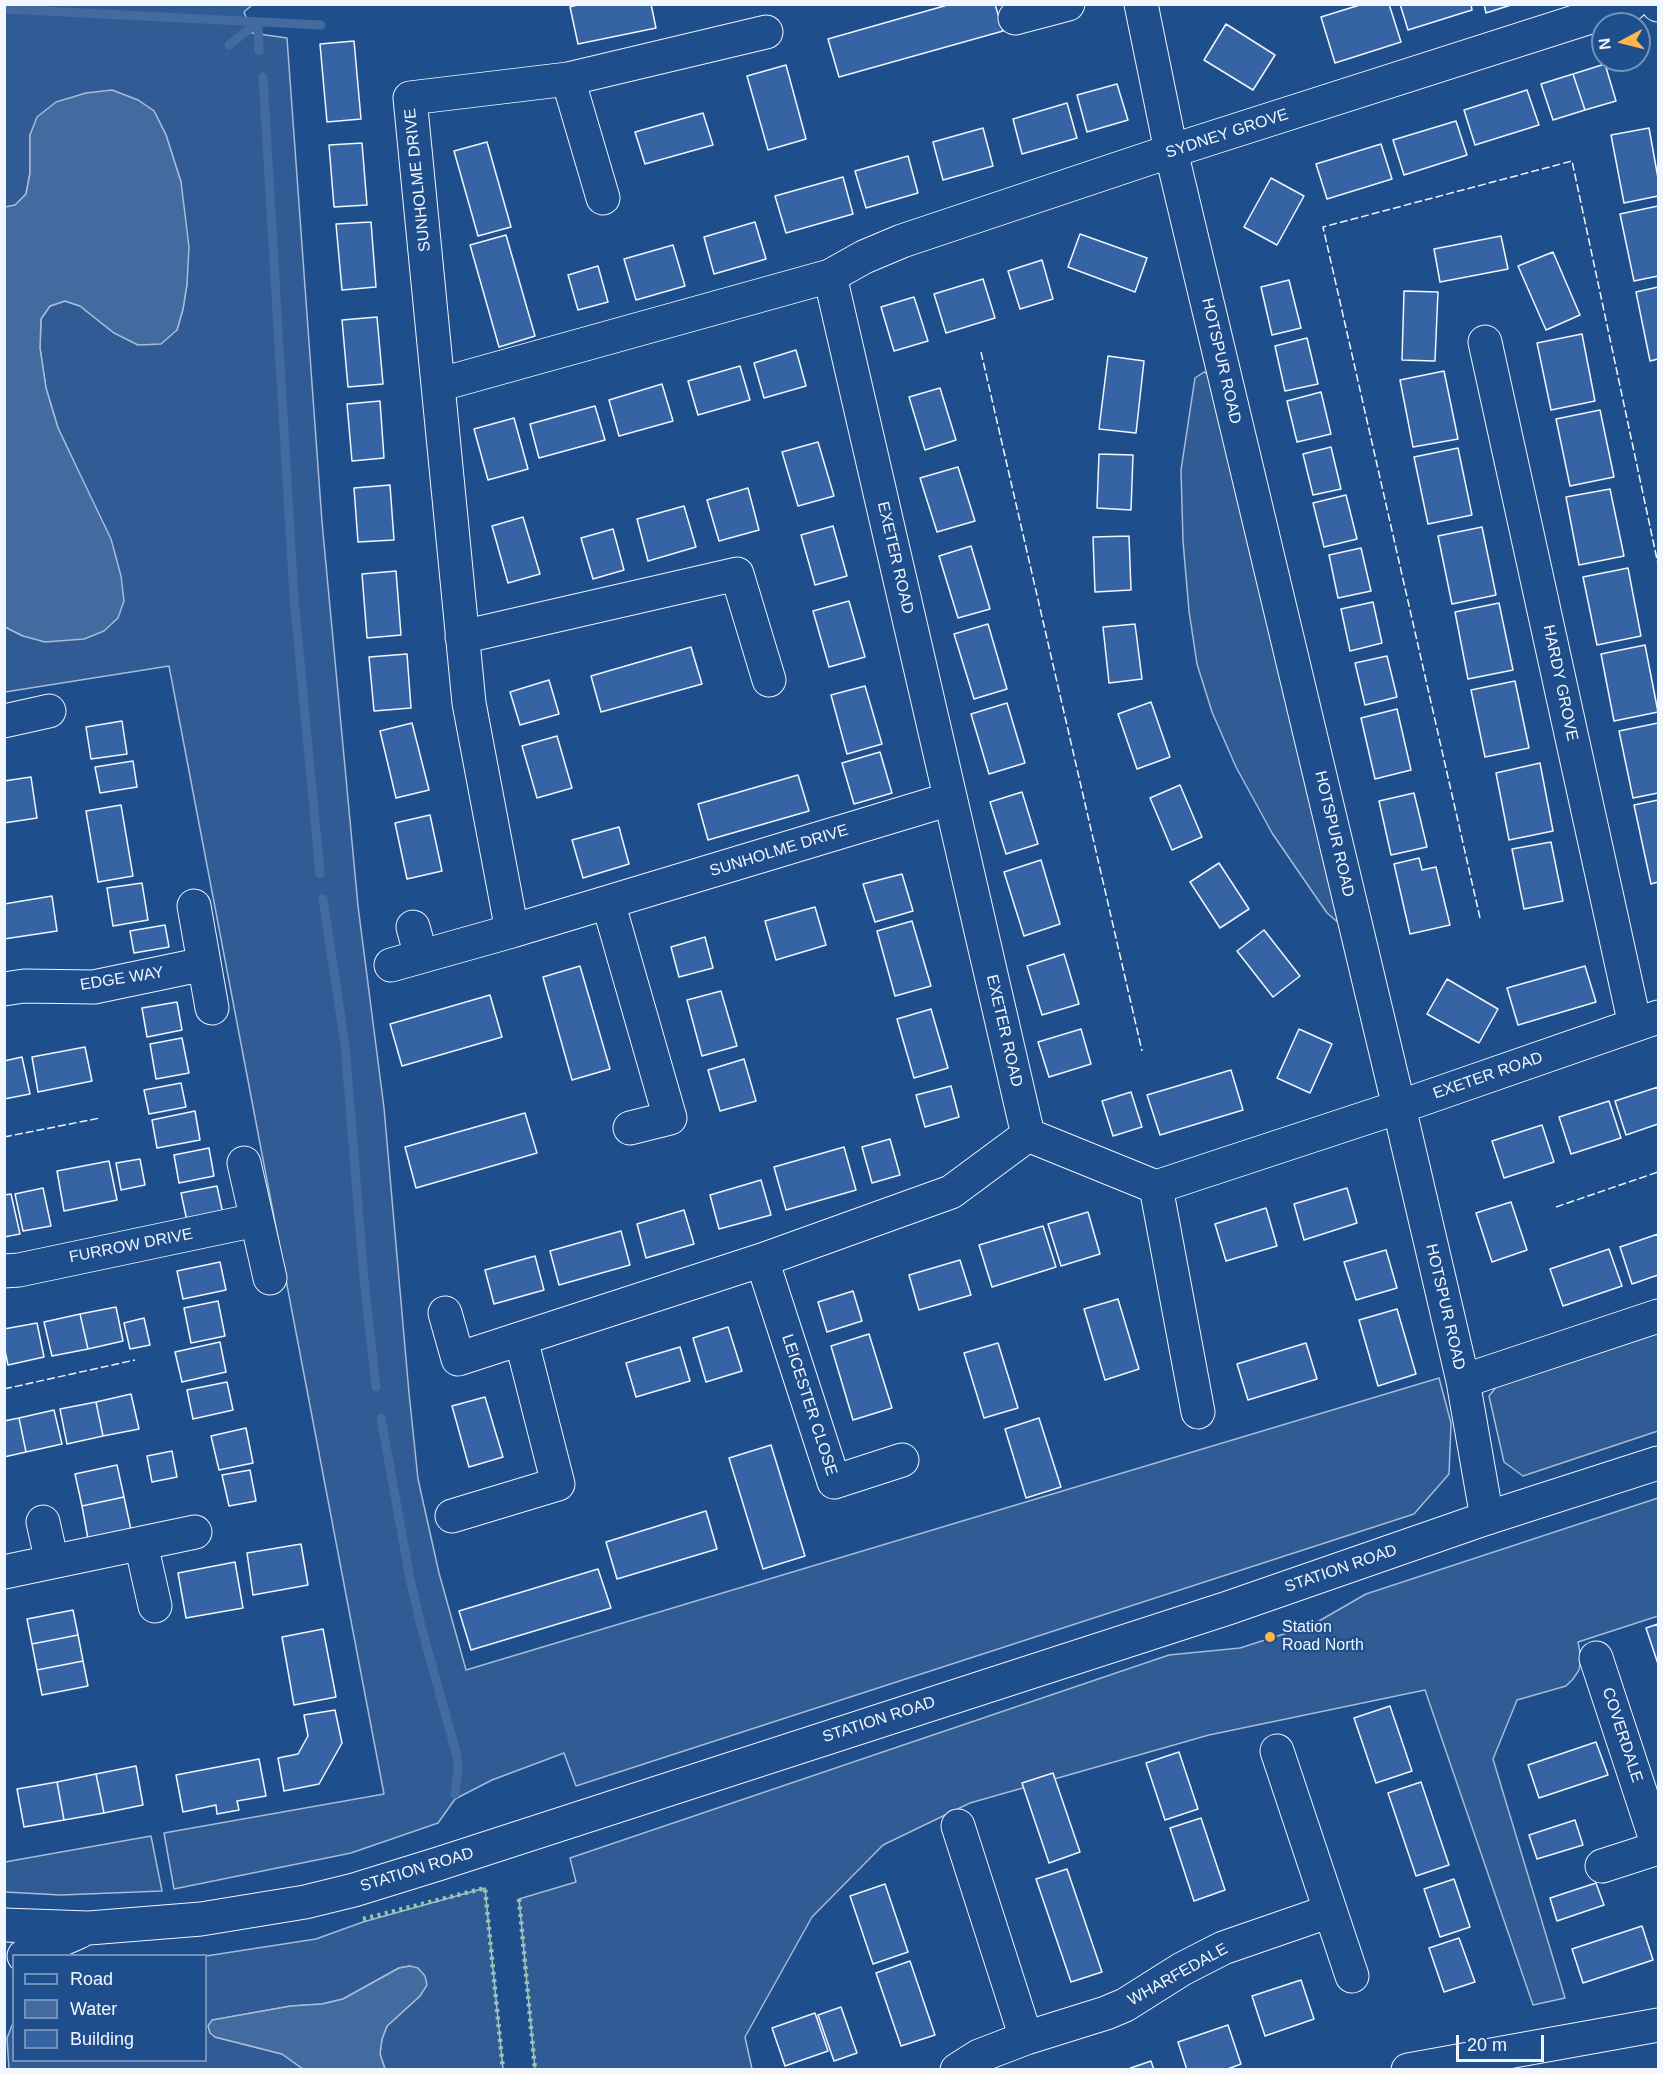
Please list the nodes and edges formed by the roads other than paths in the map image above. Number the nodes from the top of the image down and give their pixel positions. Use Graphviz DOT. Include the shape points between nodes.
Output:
graph roads {
  1 [pos="1068,4"];
  2 [pos="1141,4"];
  3 [pos="1630,4"];
  4 [pos="1015,18"];
  5 [pos="766,32"];
  6 [pos="568,79"];
  7 [pos="1171,152"];
  8 [pos="603,198"];
  9 [pos="830,276"];
  10 [pos="1485,342"];
  11 [pos="438,385"];
  12 [pos="462,638"];
  13 [pos="769,680"];
  14 [pos="49,711"];
  15 [pos="4,721"];
  16 [pos="950,799"];
  17 [pos="608,902"];
  18 [pos="194,906"];
  19 [pos="512,931"];
  20 [pos="408,949"];
  21 [pos="204,964"];
  22 [pos="4,989"];
  23 [pos="212,1008"];
  24 [pos="1647,1021"];
  25 [pos="1399,1107"];
  26 [pos="630,1128"];
  27 [pos="1028,1135"];
  28 [pos="244,1163"];
  29 [pos="1156,1186"];
  30 [pos="256,1220"];
  31 [pos="762,1260"];
  32 [pos="4,1271"];
  33 [pos="270,1278"];
  34 [pos="445,1313"];
  35 [pos="1659,1316"];
  36 [pos="520,1339"];
  37 [pos="1462,1382"];
  38 [pos="1198,1412"];
  39 [pos="902,1460"];
  40 [pos="1659,1463"];
  41 [pos="452,1516"];
  42 [pos="1487,1518"];
  43 [pos="44,1522"];
  44 [pos="195,1532"];
  45 [pos="141,1544"];
  46 [pos="52,1562"];
  47 [pos="4,1572"];
  48 [pos="155,1606"];
  49 [pos="1596,1658"];
  50 [pos="1277,1751"];
  51 [pos="958,1826"];
  52 [pos="1659,1847"];
  53 [pos="1602,1866"];
  54 [pos="1330,1911"];
  55 [pos="4,1925"];
  56 [pos="89,1928"];
  57 [pos="29,1954"];
  58 [pos="1352,1976"];
  59 [pos="1659,2025"];
  60 [pos="1026,2038"];
  61 [pos="1443,2066"];
  62 [pos="957,2070"];
  63 [pos="1408,2070"];
  1 -- 4 [label="street"];
  2 -- 7 [label="street, HOTSPUR ROAD"];
  3 -- 7 [label="street, SYDNEY GROVE"];
  5 -- 6 [label="street, SUNHOLME DRIVE"];
  6 -- 8 [label="street"];
  6 -- 11 [label="street, SUNHOLME DRIVE" via="410,98"];
  7 -- 9 [label="street, SYDNEY GROVE" via="902,241"];
  7 -- 25 [label="street, HOTSPUR ROAD"];
  9 -- 11 [label="street"];
  9 -- 16 [label="street, EXETER ROAD"];
  10 -- 24 [label="street, HARDY GROVE"];
  11 -- 12 [label="street, SUNHOLME DRIVE"];
  12 -- 13 [label="street" via="737,574"];
  12 -- 19 [label="street, SUNHOLME DRIVE" via="469,703"];
  14 -- 15 [label="street"];
  16 -- 17 [label="street, SUNHOLME DRIVE"];
  16 -- 27 [label="street, EXETER ROAD"];
  17 -- 19 [label="street, SUNHOLME DRIVE"];
  17 -- 26 [label="street" via="670,1118"];
  18 -- 21 [label="street"];
  19 -- 20 [label="street, SUNHOLME DRIVE"];
  21 -- 22 [label="street, EDGE WAY" via="94,987"];
  21 -- 23 [label="street"];
  24 -- 25 [label="street, EXETER ROAD"];
  25 -- 29 [label="street, EXETER ROAD"];
  25 -- 37 [label="street, HOTSPUR ROAD"];
  27 -- 29 [label="street"];
  27 -- 31 [label="street" via="951,1192"];
  28 -- 30 [label="street"];
  29 -- 38 [label="street"];
  30 -- 32 [label="street, FURROW DRIVE"];
  30 -- 33 [label="street"];
  31 -- 36 [label="street"];
  31 -- 39 [label="street, LEICESTER CLOSE" via="834,1482"];
  34 -- 36 [label="street" via="458,1359"];
  35 -- 37 [label="street"];
  36 -- 41 [label="street" via="558,1484"];
  37 -- 42 [label="street, HOTSPUR ROAD"];
  40 -- 42 [label="street, STATION ROAD"];
  42 -- 56 [label="street, STATION ROAD" via="1228,1608 354,1890 201,1919"];
  43 -- 46 [label="street"];
  44 -- 45 [label="street"];
  45 -- 46 [label="street"];
  45 -- 48 [label="street"];
  46 -- 47 [label="street"];
  49 -- 52 [label="street, COVERDALE"];
  50 -- 54 [label="street"];
  51 -- 60 [label="street"];
  52 -- 53 [label="street, COVERDALE"];
  54 -- 58 [label="street"];
  54 -- 60 [label="street, WHARFEDALE" via="1223,1948 1125,2006"];
  55 -- 56 [label="street, STATION ROAD"];
  56 -- 57 [label="street, STATION ROAD"];
  59 -- 61 [label="street"];
  60 -- 62 [label="street, WHARFEDALE" via="979,2056"];
  61 -- 63 [label="street"];
}
